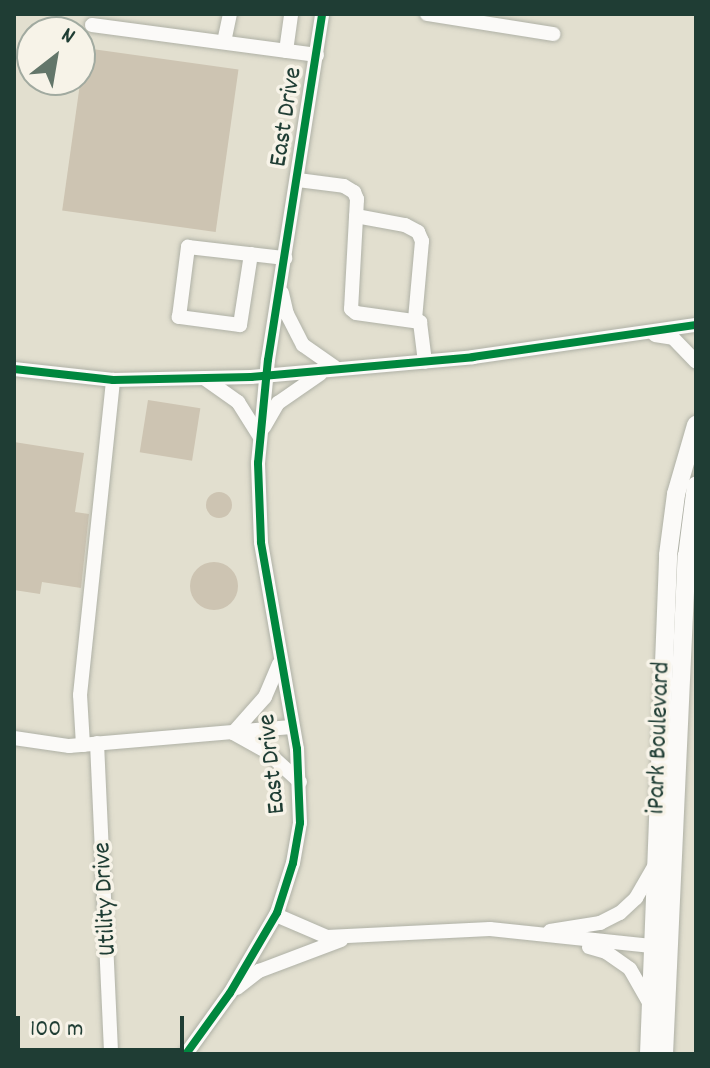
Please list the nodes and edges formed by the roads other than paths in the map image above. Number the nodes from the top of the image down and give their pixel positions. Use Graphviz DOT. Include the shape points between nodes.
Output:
graph roads {
  1 [pos="230,14"];
  2 [pos="291,14"];
  3 [pos="322,14"];
  4 [pos="427,14"];
  5 [pos="96,26"];
  6 [pos="553,34"];
  7 [pos="224,42"];
  8 [pos="286,51"];
  9 [pos="317,55"];
  10 [pos="298,180"];
  11 [pos="356,216"];
  12 [pos="251,254"];
  13 [pos="285,258"];
  14 [pos="280,288"];
  15 [pos="415,319"];
  16 [pos="696,325"];
  17 [pos="643,334"];
  18 [pos="425,362"];
  19 [pos="696,362"];
  20 [pos="335,367"];
  21 [pos="14,369"];
  22 [pos="266,376"];
  23 [pos="204,378"];
  24 [pos="113,380"];
  25 [pos="696,425"];
  26 [pos="260,437"];
  27 [pos="696,486"];
  28 [pos="279,662"];
  29 [pos="291,727"];
  30 [pos="233,733"];
  31 [pos="14,738"];
  32 [pos="90,744"];
  33 [pos="300,782"];
  34 [pos="656,863"];
  35 [pos="276,915"];
  36 [pos="515,934"];
  37 [pos="348,938"];
  38 [pos="566,939"];
  39 [pos="660,947"];
  40 [pos="230,993"];
  41 [pos="650,1006"];
  42 [pos="111,1054"];
  43 [pos="186,1054"];
  44 [pos="649,1054"];
  45 [pos="664,1054"];
  1 -- 7 [label="street"];
  2 -- 8 [label="street"];
  3 -- 9 [label="street, East Drive"];
  4 -- 6 [label="street"];
  5 -- 7 [label="street"];
  7 -- 8 [label="street"];
  8 -- 9 [label="street"];
  9 -- 10 [label="street, East Drive"];
  10 -- 11 [label="street" via="344,186 357,199"];
  10 -- 13 [label="street, East Drive"];
  11 -- 15 [label="street" via="418,232 422,241"];
  11 -- 15 [label="street" via="351,309"];
  12 -- 12 [label="street" via="188,247 179,317 240,325"];
  12 -- 13 [label="street"];
  13 -- 14 [label="street, East Drive"];
  14 -- 20 [label="street" via="296,335 311,353"];
  14 -- 22 [label="street, East Drive"];
  15 -- 18 [label="street" via="420,322"];
  16 -- 17 [label="street"];
  17 -- 18 [label="street"];
  17 -- 19 [label="street" via="673,338"];
  18 -- 20 [label="street"];
  20 -- 22 [label="street"];
  20 -- 26 [label="street" via="278,403"];
  21 -- 24 [label="street"];
  22 -- 23 [label="street"];
  22 -- 26 [label="street, East Drive"];
  23 -- 24 [label="street"];
  23 -- 26 [label="street" via="238,402"];
  24 -- 32 [label="street, Utility Drive" via="80,695"];
  25 -- 34 [label="main road, iPark Boulevard" via="676,494 669,545"];
  26 -- 28 [label="street, East Drive" via="261,542"];
  27 -- 39 [label="main road, iPark Boulevard"];
  28 -- 29 [label="street, East Drive"];
  28 -- 30 [label="street" via="265,697"];
  29 -- 30 [label="street"];
  29 -- 33 [label="street, East Drive"];
  30 -- 32 [label="street"];
  30 -- 33 [label="street" via="266,751"];
  31 -- 32 [label="street"];
  32 -- 42 [label="street, Utility Drive"];
  33 -- 35 [label="street, East Drive" via="293,863"];
  34 -- 36 [label="street" via="636,898 620,913 600,923"];
  34 -- 39 [label="main road, iPark Boulevard"];
  35 -- 37 [label="street" via="327,937"];
  35 -- 40 [label="street, East Drive"];
  36 -- 37 [label="street" via="490,929"];
  36 -- 38 [label="street"];
  37 -- 40 [label="street" via="259,971"];
  38 -- 39 [label="street"];
  38 -- 41 [label="street" via="606,952 630,969"];
  39 -- 41 [label="main road, iPark Boulevard"];
  39 -- 45 [label="main road, iPark Boulevard"];
  40 -- 43 [label="street, East Drive"];
  41 -- 44 [label="main road, iPark Boulevard"];
}
